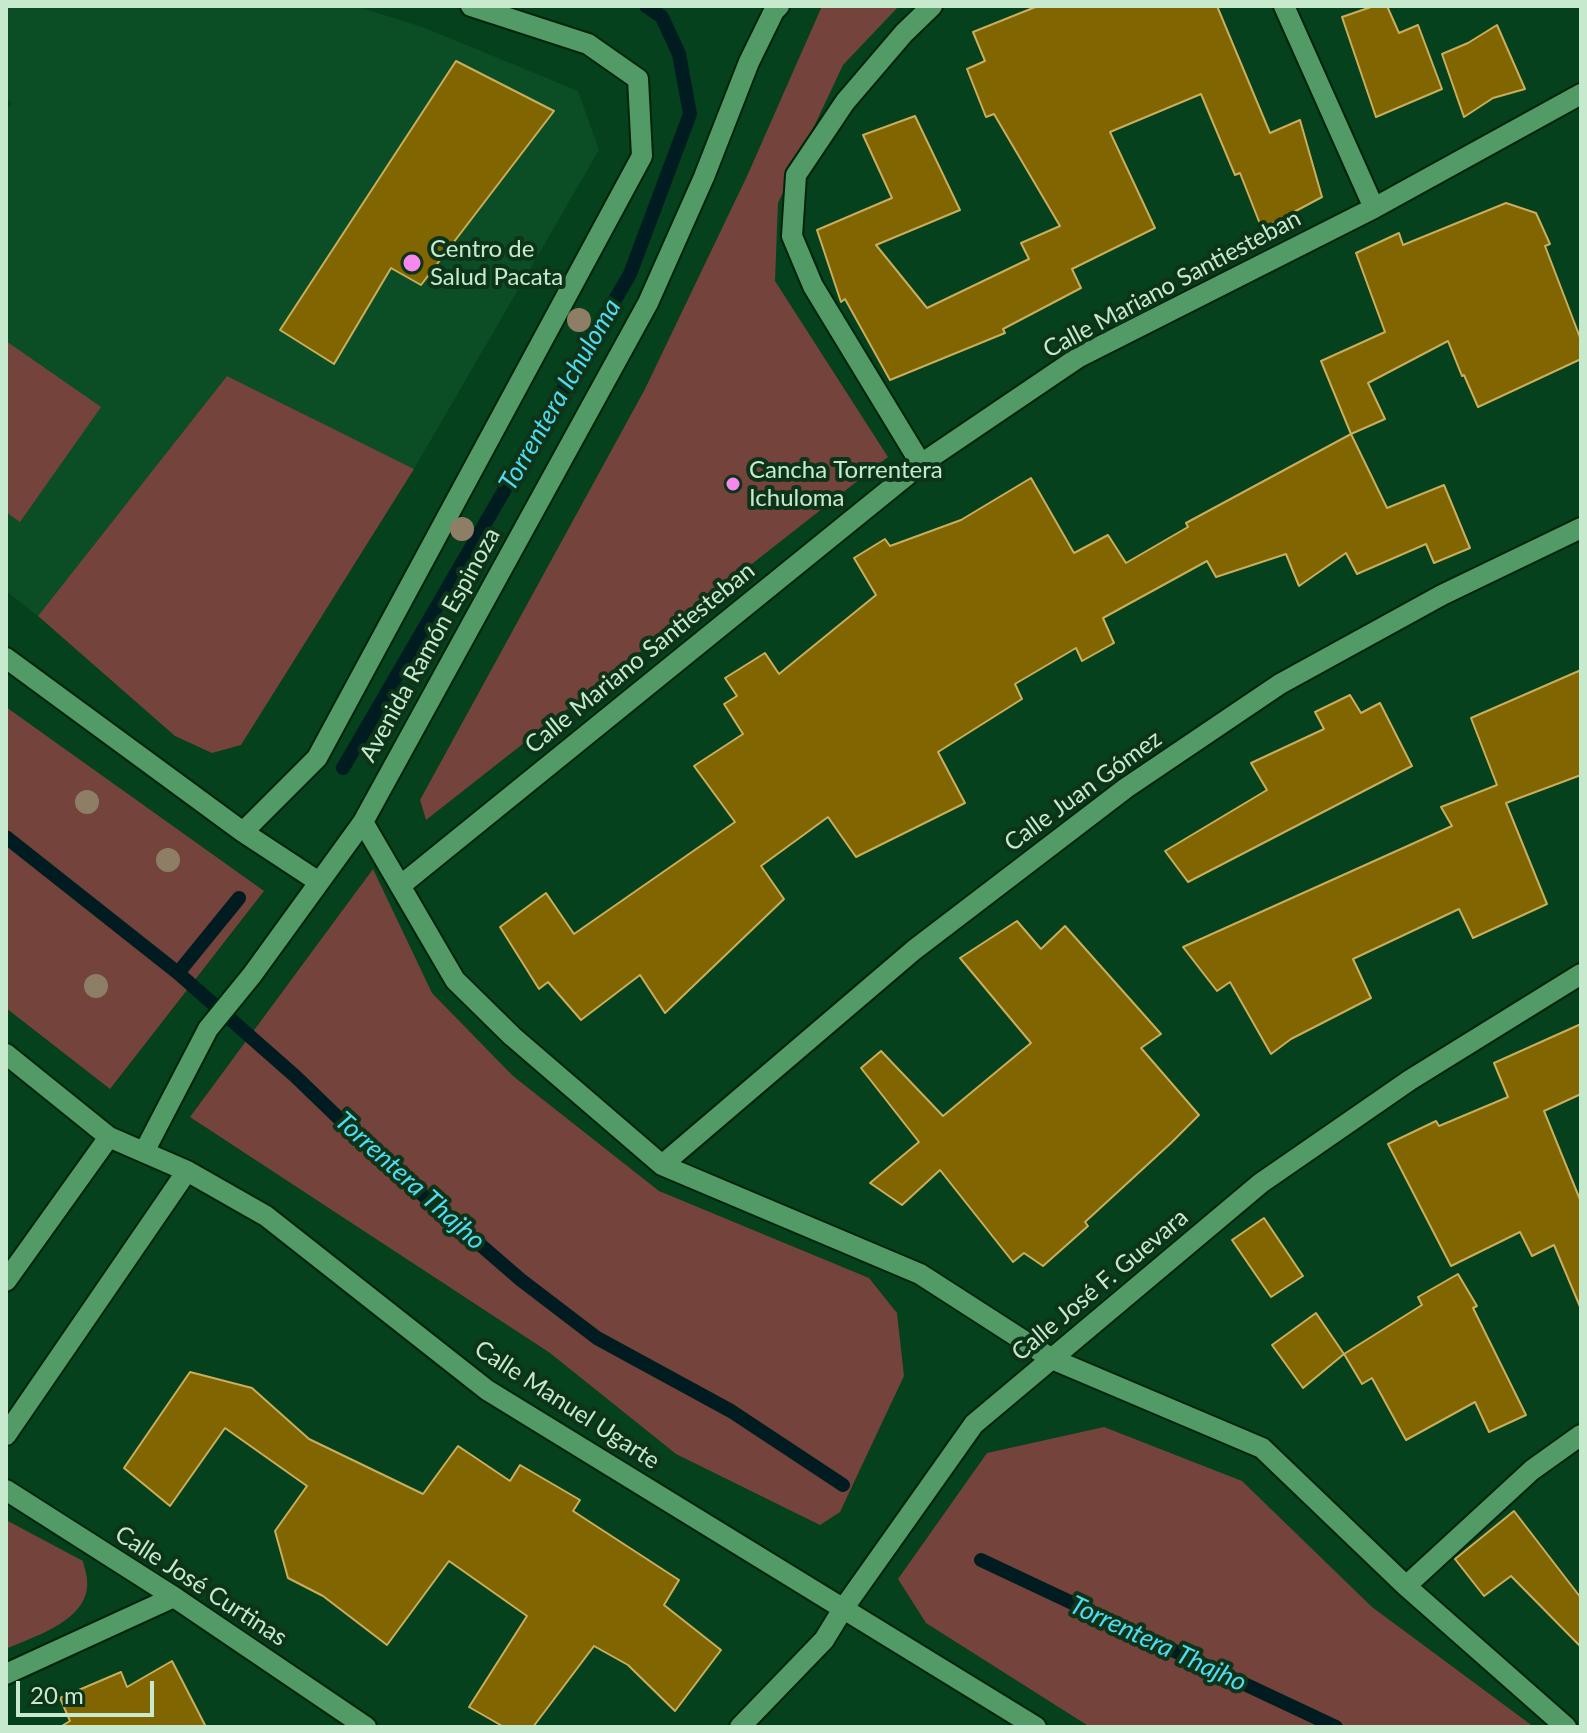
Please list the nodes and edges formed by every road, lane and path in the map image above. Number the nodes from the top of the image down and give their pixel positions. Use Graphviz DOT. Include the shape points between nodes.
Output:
graph roads {
  1 [pos="471,6"];
  2 [pos="932,6"];
  3 [pos="1284,6"];
  4 [pos="771,8"];
  5 [pos="1581,94"];
  6 [pos="1374,208"];
  7 [pos="921,464"];
  8 [pos="1581,528"];
  9 [pos="6,658"];
  10 [pos="363,822"];
  11 [pos="243,832"];
  12 [pos="319,882"];
  13 [pos="400,886"];
  14 [pos="1581,974"];
  15 [pos="6,1054"];
  16 [pos="109,1137"];
  17 [pos="144,1152"];
  18 [pos="662,1165"];
  19 [pos="187,1171"];
  20 [pos="6,1281"];
  21 [pos="1052,1359"];
  22 [pos="6,1435"];
  23 [pos="1581,1435"];
  24 [pos="6,1490"];
  25 [pos="1406,1586"];
  26 [pos="174,1597"];
  27 [pos="843,1609"];
  28 [pos="6,1674"];
  29 [pos="366,1727"];
  30 [pos="740,1727"];
  31 [pos="1036,1727"];
  32 [pos="1566,1727"];
  1 -- 11 [label="street" via="588,44 638,79 642,156 317,758"];
  2 -- 7 [label="street" via="845,102 796,175 792,236 813,286"];
  3 -- 6 [label="street"];
  4 -- 10 [label="street, Avenida Ramón Espinoza" via="648,303"];
  5 -- 6 [label="street, Calle Mariano Santiesteban"];
  6 -- 7 [label="street, Calle Mariano Santiesteban" via="1079,357"];
  7 -- 13 [label="street, Calle Mariano Santiesteban"];
  8 -- 18 [label="street, Calle Juan Gómez" via="1442,595 1280,684 1126,788 914,950"];
  9 -- 11 [label="street"];
  10 -- 12 [label="street, Avenida Ramón Espinoza"];
  10 -- 13 [label="street"];
  11 -- 12 [label="street"];
  12 -- 17 [label="street, Avenida Ramón Espinoza" via="208,1029"];
  13 -- 18 [label="street" via="455,980"];
  14 -- 21 [label="street, Calle José F. Guevara" via="1410,1080 1261,1183"];
  15 -- 16 [label="street, Calle Manuel Ugarte"];
  16 -- 17 [label="street, Calle Manuel Ugarte"];
  16 -- 20 [label="street"];
  17 -- 19 [label="street, Calle Manuel Ugarte"];
  18 -- 21 [label="street" via="920,1274"];
  19 -- 22 [label="street"];
  19 -- 27 [label="street, Calle Manuel Ugarte" via="266,1216 487,1390"];
  21 -- 25 [label="street" via="1262,1448"];
  21 -- 27 [label="street, Calle José F. Guevara" via="974,1424"];
  23 -- 25 [label="street" via="1532,1470"];
  24 -- 26 [label="street, Calle José Curtinas"];
  25 -- 32 [label="street"];
  26 -- 28 [label="street"];
  26 -- 29 [label="street, Calle José Curtinas"];
  27 -- 30 [label="street, Calle José F. Guevara" via="824,1640"];
  27 -- 31 [label="street, Calle Manuel Ugarte"];
}
